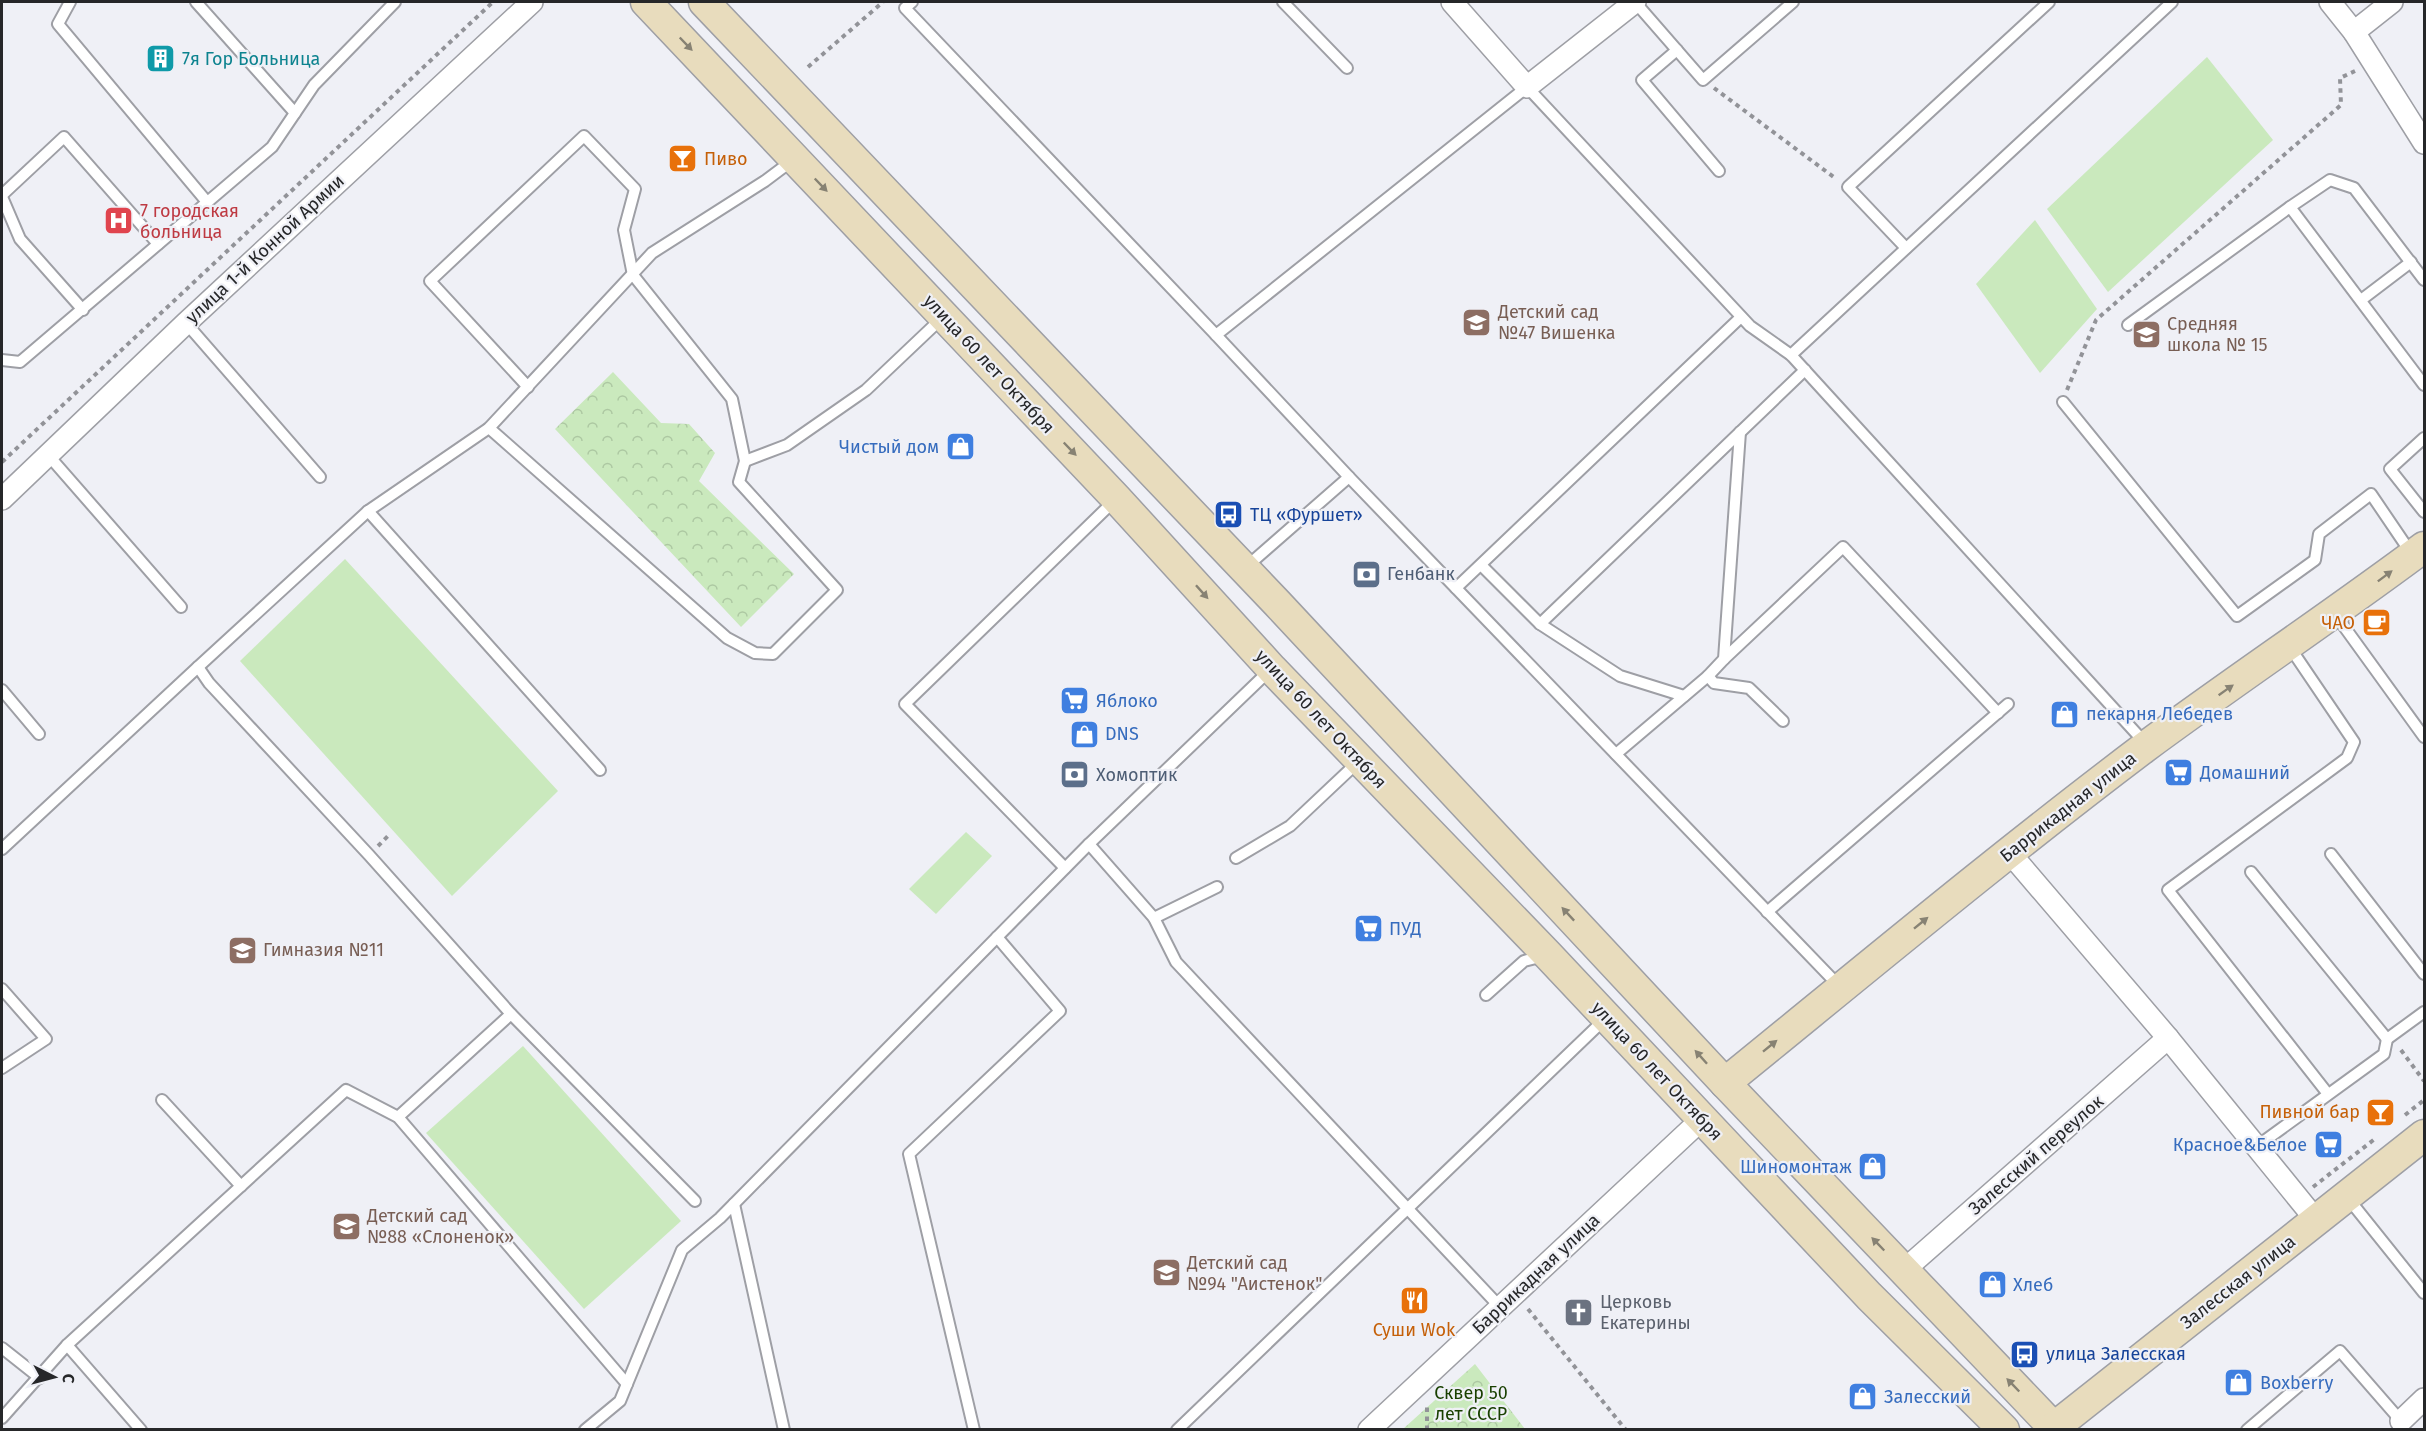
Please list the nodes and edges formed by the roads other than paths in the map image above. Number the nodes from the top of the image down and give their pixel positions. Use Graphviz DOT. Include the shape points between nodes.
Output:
graph roads {
  1 [pos="70,2"];
  2 [pos="196,2"];
  3 [pos="395,2"];
  4 [pos="532,2"];
  5 [pos="646,2"];
  6 [pos="704,2"];
  7 [pos="912,2"];
  8 [pos="1283,2"];
  9 [pos="1452,2"];
  10 [pos="1635,2"];
  11 [pos="1793,2"];
  12 [pos="2049,2"];
  13 [pos="2172,2"];
  14 [pos="2330,2"];
  15 [pos="2392,2"];
  16 [pos="2354,32"];
  17 [pos="1677,50"];
  18 [pos="1347,69"];
  19 [pos="1527,87"];
  20 [pos="295,113"];
  21 [pos="2424,143"];
  22 [pos="795,158"];
  23 [pos="1719,171"];
  24 [pos="2,196"];
  25 [pos="889,196"];
  26 [pos="207,202"];
  27 [pos="2290,207"];
  28 [pos="858,223"];
  29 [pos="158,244"];
  30 [pos="1906,248"];
  31 [pos="2411,262"];
  32 [pos="633,275"];
  33 [pos="2424,280"];
  34 [pos="2361,300"];
  35 [pos="82,310"];
  36 [pos="944,316"];
  37 [pos="1741,317"];
  38 [pos="186,323"];
  39 [pos="2128,325"];
  40 [pos="1216,335"];
  41 [pos="1791,355"];
  42 [pos="2,360"];
  43 [pos="1805,370"];
  44 [pos="2424,382"];
  45 [pos="528,387"];
  46 [pos="2063,402"];
  47 [pos="489,428"];
  48 [pos="1740,432"];
  49 [pos="2424,438"];
  50 [pos="49,456"];
  51 [pos="745,461"];
  52 [pos="320,477"];
  53 [pos="1349,477"];
  54 [pos="1116,498"];
  55 [pos="2,499"];
  56 [pos="368,512"];
  57 [pos="2424,512"];
  58 [pos="2420,558"];
  59 [pos="1481,565"];
  60 [pos="1244,568"];
  61 [pos="1456,588"];
  62 [pos="181,607"];
  63 [pos="2335,614"];
  64 [pos="1540,624"];
  65 [pos="2288,646"];
  66 [pos="1724,659"];
  67 [pos="198,667"];
  68 [pos="1272,669"];
  69 [pos="1708,676"];
  70 [pos="2,690"];
  71 [pos="1684,696"];
  72 [pos="2008,704"];
  73 [pos="1998,713"];
  74 [pos="1784,721"];
  75 [pos="39,734"];
  76 [pos="2424,736"];
  77 [pos="2147,746"];
  78 [pos="1616,754"];
  79 [pos="1360,761"];
  80 [pos="600,770"];
  81 [pos="1089,844"];
  82 [pos="2,849"];
  83 [pos="2009,852"];
  84 [pos="2331,854"];
  85 [pos="1236,858"];
  86 [pos="1065,868"];
  87 [pos="2251,872"];
  88 [pos="1216,887"];
  89 [pos="1767,912"];
  90 [pos="1154,918"];
  91 [pos="997,937"];
  92 [pos="1535,951"];
  93 [pos="2424,974"];
  94 [pos="1841,988"];
  95 [pos="2,989"];
  96 [pos="1486,995"];
  97 [pos="2424,1012"];
  98 [pos="511,1014"];
  99 [pos="1606,1018"];
  100 [pos="2168,1038"];
  101 [pos="2389,1038"];
  102 [pos="2,1068"];
  103 [pos="1725,1083"];
  104 [pos="2328,1094"];
  105 [pos="162,1100"];
  106 [pos="398,1117"];
  107 [pos="1702,1119"];
  108 [pos="2424,1135"];
  109 [pos="2256,1147"];
  110 [pos="241,1186"];
  111 [pos="2347,1196"];
  112 [pos="695,1201"];
  113 [pos="734,1204"];
  114 [pos="1406,1209"];
  115 [pos="2307,1209"];
  116 [pos="1904,1271"];
  117 [pos="2424,1293"];
  118 [pos="1500,1307"];
  119 [pos="67,1345"];
  120 [pos="2,1348"];
  121 [pos="40,1378"];
  122 [pos="627,1384"];
  123 [pos="2424,1399"];
  124 [pos="2,1418"];
  125 [pos="2401,1421"];
  126 [pos="2053,1429"];
  127 [pos="141,1430"];
  128 [pos="585,1430"];
  129 [pos="784,1430"];
  130 [pos="974,1430"];
  131 [pos="1177,1430"];
  132 [pos="1369,1430"];
  133 [pos="2004,1430"];
  134 [pos="2247,1430"];
  1 -- 26 [label="lane" via="58,24"];
  2 -- 20 [label="lane"];
  3 -- 20 [label="lane" via="314,85"];
  4 -- 38 [label="street, улица 1-й Конной Армии"];
  5 -- 22 [label="main road, улица 60 лет Октября, one-way"];
  6 -- 25 [label="main road"];
  7 -- 40 [label="lane" via="905,8"];
  8 -- 18 [label="lane"];
  9 -- 19 [label="street"];
  10 -- 17 [label="lane"];
  10 -- 19 [label="street"];
  11 -- 17 [label="lane" via="1703,80"];
  12 -- 30 [label="lane" via="1848,188"];
  13 -- 30 [label="lane"];
  14 -- 16 [label="street"];
  15 -- 16 [label="street"];
  16 -- 21 [label="street"];
  17 -- 23 [label="lane" via="1642,80"];
  19 -- 37 [label="lane"];
  19 -- 40 [label="lane"];
  20 -- 26 [label="lane" via="272,147"];
  22 -- 28 [label="main road, улица 60 лет Октября, one-way"];
  22 -- 32 [label="lane" via="652,253"];
  24 -- 29 [label="lane" via="64,137"];
  24 -- 35 [label="lane" via="20,239"];
  25 -- 28 [label="main road"];
  25 -- 60 [label="main road"];
  26 -- 29 [label="lane"];
  27 -- 31 [label="lane" via="2330,180 2354,188"];
  27 -- 34 [label="lane"];
  27 -- 39 [label="lane"];
  28 -- 36 [label="main road, улица 60 лет Октября"];
  29 -- 35 [label="lane"];
  30 -- 41 [label="lane"];
  31 -- 33 [label="lane"];
  31 -- 34 [label="lane"];
  32 -- 45 [label="lane"];
  32 -- 45 [label="lane" via="624,230 635,189 584,136 430,281"];
  32 -- 51 [label="lane" via="732,399"];
  34 -- 44 [label="lane"];
  35 -- 42 [label="lane" via="20,362"];
  36 -- 51 [label="lane" via="856,397 787,445"];
  36 -- 54 [label="main road, улица 60 лет Октября, one-way"];
  37 -- 41 [label="lane"];
  37 -- 59 [label="lane"];
  38 -- 50 [label="street, улица 1-й Конной Армии"];
  38 -- 52 [label="lane"];
  40 -- 53 [label="lane"];
  41 -- 43 [label="lane"];
  43 -- 48 [label="lane"];
  43 -- 77 [label="lane"];
  45 -- 47 [label="lane"];
  46 -- 58 [label="lane" via="2237,616 2315,560 2319,534 2370,494"];
  47 -- 51 [label="lane" via="727,638 755,653 773,654 837,591 739,482"];
  47 -- 56 [label="lane"];
  48 -- 64 [label="lane"];
  48 -- 66 [label="lane"];
  49 -- 57 [label="lane" via="2390,469"];
  50 -- 55 [label="street, улица 1-й Конной Армии"];
  50 -- 62 [label="lane"];
  53 -- 60 [label="lane"];
  53 -- 61 [label="lane"];
  54 -- 68 [label="main road, улица 60 лет Октября, one-way"];
  54 -- 86 [label="lane" via="905,704"];
  56 -- 67 [label="lane"];
  56 -- 80 [label="lane"];
  63 -- 58 [label="main road, Баррикадная улица, one-way"];
  59 -- 61 [label="lane"];
  59 -- 64 [label="lane"];
  103 -- 60 [label="main road, one-way"];
  61 -- 78 [label="lane"];
  63 -- 65 [label="main road, Баррикадная улица"];
  63 -- 76 [label="lane"];
  64 -- 71 [label="lane" via="1620,676"];
  77 -- 65 [label="main road, Баррикадная улица, one-way"];
  65 -- 104 [label="lane" via="2354,742 2347,758 2168,890"];
  66 -- 69 [label="lane"];
  66 -- 73 [label="lane" via="1843,547"];
  67 -- 82 [label="lane"];
  67 -- 98 [label="lane"];
  68 -- 79 [label="main road, улица 60 лет Октября"];
  68 -- 81 [label="lane"];
  69 -- 71 [label="lane"];
  69 -- 74 [label="lane" via="1714,683 1749,688"];
  70 -- 75 [label="lane"];
  71 -- 78 [label="lane"];
  72 -- 73 [label="lane"];
  73 -- 89 [label="lane"];
  77 -- 83 [label="main road, Баррикадная улица"];
  78 -- 89 [label="lane"];
  79 -- 85 [label="lane" via="1290,826"];
  79 -- 92 [label="main road, улица 60 лет Октября"];
  81 -- 86 [label="lane"];
  81 -- 90 [label="lane"];
  94 -- 83 [label="main road, Баррикадная улица, one-way"];
  83 -- 100 [label="street"];
  84 -- 93 [label="lane"];
  86 -- 91 [label="lane"];
  87 -- 101 [label="lane"];
  88 -- 90 [label="lane"];
  89 -- 94 [label="lane"];
  90 -- 114 [label="lane" via="1176,962"];
  91 -- 113 [label="lane"];
  91 -- 130 [label="lane" via="1060,1011 909,1155"];
  92 -- 96 [label="lane"];
  92 -- 99 [label="main road, улица 60 лет Октября"];
  103 -- 94 [label="main road, Баррикадная улица, one-way"];
  95 -- 102 [label="lane" via="46,1039"];
  97 -- 101 [label="lane"];
  98 -- 106 [label="lane"];
  98 -- 112 [label="lane"];
  99 -- 107 [label="main road, улица 60 лет Октября"];
  99 -- 114 [label="lane"];
  100 -- 109 [label="street"];
  100 -- 116 [label="street, Залесский переулок"];
  101 -- 104 [label="lane" via="2384,1054"];
  116 -- 103 [label="main road, one-way"];
  104 -- 109 [label="lane"];
  105 -- 110 [label="lane"];
  106 -- 110 [label="lane" via="346,1090"];
  106 -- 122 [label="lane"];
  107 -- 118 [label="street, Баррикадная улица"];
  107 -- 133 [label="main road, улица 60 лет Октября" via="1869,1296"];
  108 -- 111 [label="main road, Залесская улица"];
  109 -- 115 [label="street"];
  110 -- 119 [label="lane"];
  111 -- 115 [label="main road, Залесская улица"];
  111 -- 117 [label="lane"];
  113 -- 122 [label="lane" via="682,1250"];
  113 -- 129 [label="lane"];
  114 -- 118 [label="lane"];
  114 -- 131 [label="lane"];
  115 -- 126 [label="main road, Залесская улица"];
  126 -- 116 [label="main road, one-way"];
  118 -- 132 [label="street, Баррикадная улица"];
  119 -- 121 [label="lane"];
  119 -- 127 [label="lane"];
  120 -- 121 [label="lane"];
  121 -- 124 [label="lane"];
  122 -- 128 [label="lane" via="620,1401"];
  123 -- 125 [label="street"];
  125 -- 134 [label="lane" via="2340,1351"];
}
